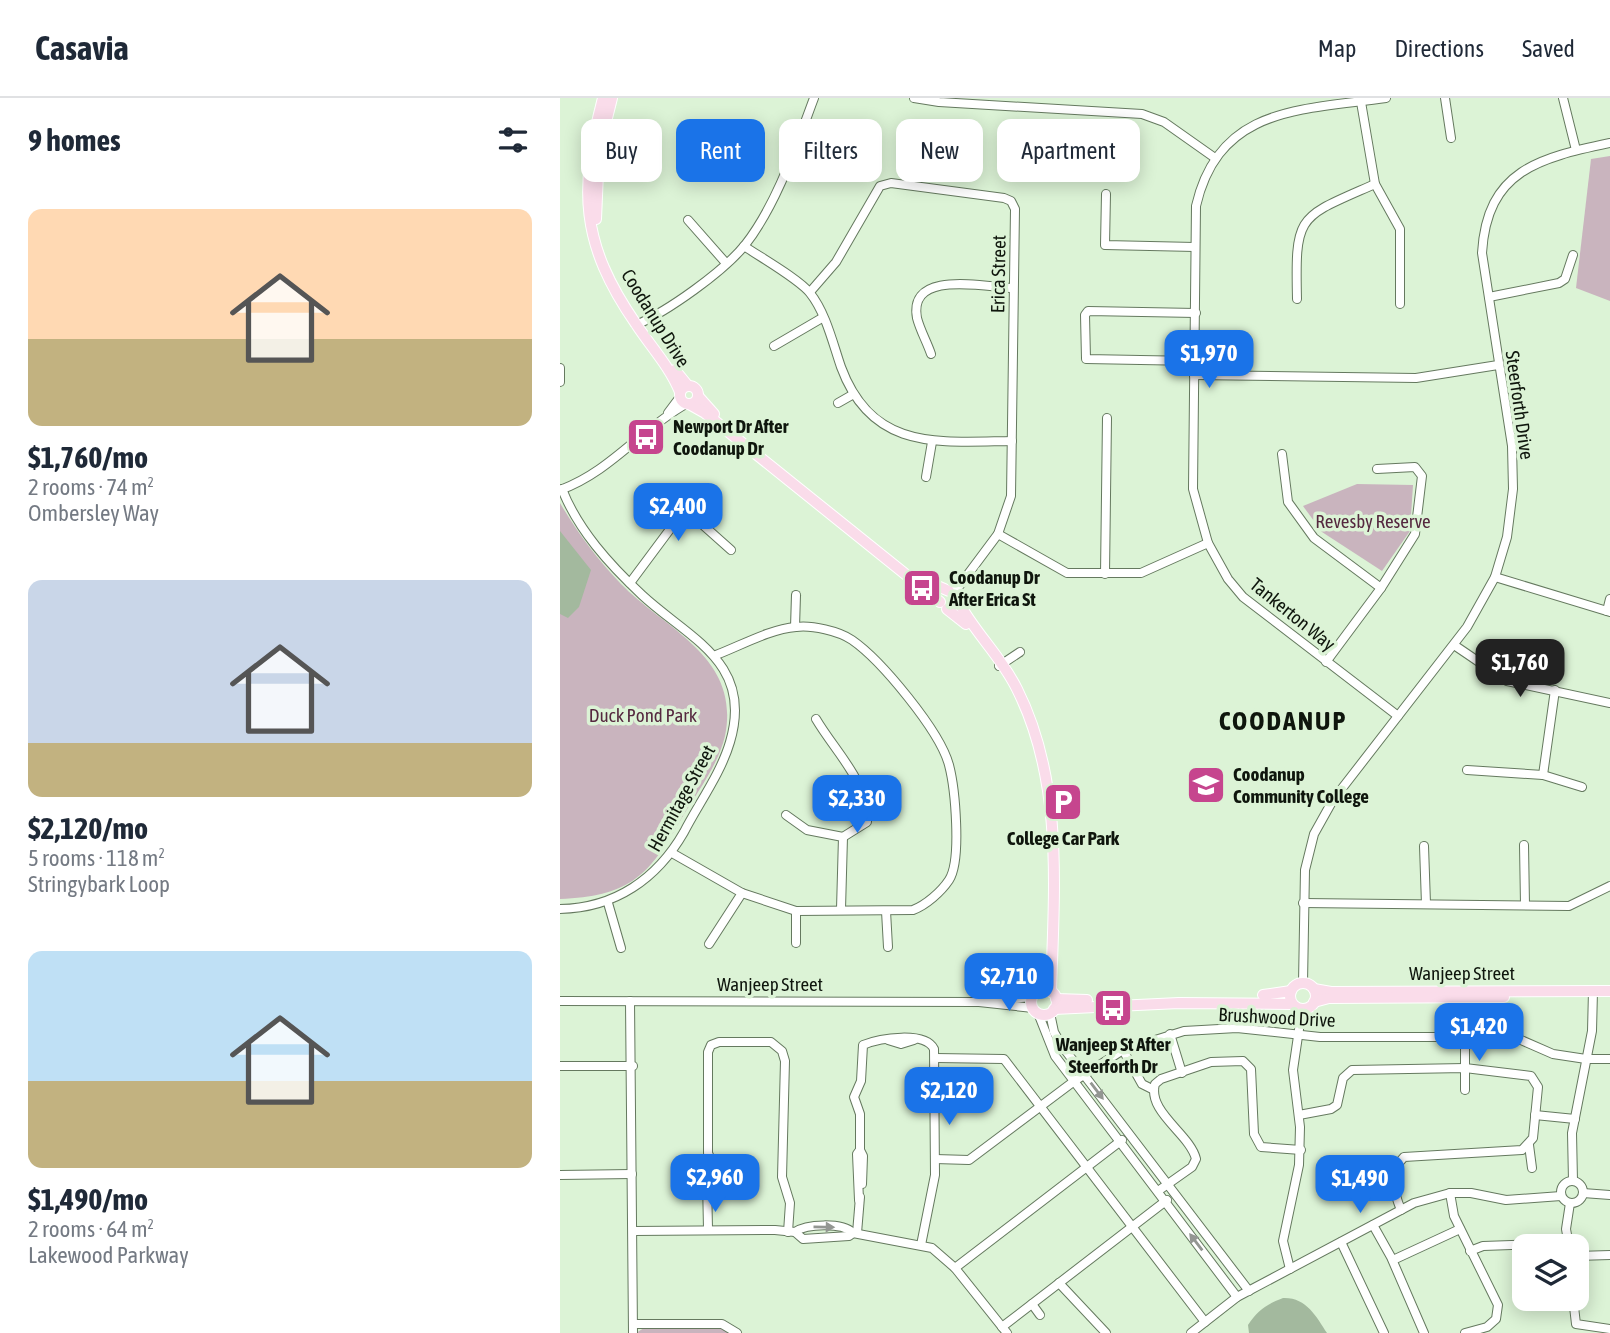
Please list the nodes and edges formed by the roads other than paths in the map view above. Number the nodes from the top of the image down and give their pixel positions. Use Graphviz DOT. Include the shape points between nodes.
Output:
graph roads {
  1 [pos="603,98"];
  2 [pos="612,98"];
  3 [pos="814,98"];
  4 [pos="914,98"];
  5 [pos="1386,98"];
  6 [pos="1445,98"];
  7 [pos="1563,98"];
  8 [pos="1361,102"];
  9 [pos="601,119"];
  10 [pos="603,119"];
  11 [pos="1451,138"];
  12 [pos="1610,143"];
  13 [pos="1576,150"];
  14 [pos="1214,158"];
  15 [pos="587,182"];
  16 [pos="1375,184"];
  17 [pos="1106,194"];
  18 [pos="688,220"];
  19 [pos="744,246"];
  20 [pos="1195,247"];
  21 [pos="1573,255"];
  22 [pos="725,262"];
  23 [pos="1013,288"];
  24 [pos="810,292"];
  25 [pos="1489,297"];
  26 [pos="1297,299"];
  27 [pos="1400,304"];
  28 [pos="1196,313"];
  29 [pos="822,318"];
  30 [pos="639,324"];
  31 [pos="774,346"];
  32 [pos="931,354"];
  33 [pos="1195,361"];
  34 [pos="1498,365"];
  35 [pos="560,368"];
  36 [pos="1194,375"];
  37 [pos="560,383"];
  38 [pos="852,394"];
  39 [pos="684,397"];
  40 [pos="838,403"];
  41 [pos="1107,418"];
  42 [pos="1012,441"];
  43 [pos="932,442"];
  44 [pos="1282,454"];
  45 [pos="1377,469"];
  46 [pos="926,477"];
  47 [pos="561,490"];
  48 [pos="998,534"];
  49 [pos="1208,543"];
  50 [pos="731,550"];
  51 [pos="1105,575"];
  52 [pos="1495,577"];
  53 [pos="630,583"];
  54 [pos="1381,588"];
  55 [pos="796,594"];
  56 [pos="954,595"];
  57 [pos="1610,599"];
  58 [pos="944,605"];
  59 [pos="1608,611"];
  60 [pos="795,626"];
  61 [pos="1454,645"];
  62 [pos="1020,652"];
  63 [pos="716,655"];
  64 [pos="1326,662"];
  65 [pos="1000,665"];
  66 [pos="1555,690"];
  67 [pos="1610,702"];
  68 [pos="1398,716"];
  69 [pos="816,719"];
  70 [pos="1467,770"];
  71 [pos="1543,775"];
  72 [pos="1582,787"];
  73 [pos="786,815"];
  74 [pos="843,837"];
  75 [pos="1524,845"];
  76 [pos="1424,846"];
  77 [pos="672,853"];
  78 [pos="1610,886"];
  79 [pos="742,893"];
  80 [pos="608,903"];
  81 [pos="1303,903"];
  82 [pos="1426,904"];
  83 [pos="1525,905"];
  84 [pos="560,909"];
  85 [pos="841,909"];
  86 [pos="796,911"];
  87 [pos="886,911"];
  88 [pos="796,943"];
  89 [pos="709,944"];
  90 [pos="888,947"];
  91 [pos="621,948"];
  92 [pos="1303,983"];
  93 [pos="1314,989"];
  94 [pos="1291,991"];
  95 [pos="1610,991"];
  96 [pos="1593,994"];
  97 [pos="1032,997"];
  98 [pos="1610,997"];
  99 [pos="560,1001"];
  100 [pos="630,1001"];
  101 [pos="1051,1001"];
  102 [pos="979,1002"];
  103 [pos="1314,1002"];
  104 [pos="1297,1007"];
  105 [pos="1035,1011"];
  106 [pos="1170,1034"];
  107 [pos="1297,1036"];
  108 [pos="1465,1037"];
  109 [pos="1123,1050"];
  110 [pos="935,1058"];
  111 [pos="1586,1059"];
  112 [pos="1610,1059"];
  113 [pos="560,1066"];
  114 [pos="633,1066"];
  115 [pos="1465,1068"];
  116 [pos="1182,1073"];
  117 [pos="1084,1074"];
  118 [pos="1073,1082"];
  119 [pos="1154,1090"];
  120 [pos="1465,1090"];
  121 [pos="1040,1107"];
  122 [pos="1299,1115"];
  123 [pos="1535,1115"];
  124 [pos="1575,1119"];
  125 [pos="1130,1134"];
  126 [pos="1120,1142"];
  127 [pos="1529,1144"];
  128 [pos="1301,1150"];
  129 [pos="935,1159"];
  130 [pos="1086,1168"];
  131 [pos="1532,1168"];
  132 [pos="632,1174"];
  133 [pos="560,1175"];
  134 [pos="1573,1181"];
  135 [pos="1168,1184"];
  136 [pos="1158,1191"];
  137 [pos="1450,1193"];
  138 [pos="1583,1193"];
  139 [pos="1175,1194"];
  140 [pos="1610,1195"];
  141 [pos="1561,1196"];
  142 [pos="1166,1202"];
  143 [pos="1570,1203"];
  144 [pos="1401,1210"];
  145 [pos="1373,1225"];
  146 [pos="1132,1227"];
  147 [pos="708,1229"];
  148 [pos="1460,1229"];
  149 [pos="633,1231"];
  150 [pos="792,1232"];
  151 [pos="855,1233"];
  152 [pos="1569,1234"];
  153 [pos="1340,1242"];
  154 [pos="921,1245"];
  155 [pos="1512,1246"];
  156 [pos="1470,1251"];
  157 [pos="1610,1255"];
  158 [pos="1589,1256"];
  159 [pos="1392,1260"];
  160 [pos="956,1268"];
  161 [pos="1290,1269"];
  162 [pos="1059,1283"];
  163 [pos="1249,1291"];
  164 [pos="1237,1297"];
  165 [pos="1032,1304"];
  166 [pos="1574,1311"];
  167 [pos="1040,1315"];
  168 [pos="1205,1322"];
  169 [pos="633,1328"];
  170 [pos="1610,1329"];
  171 [pos="1004,1330"];
  172 [pos="1194,1332"];
  173 [pos="737,1333"];
  174 [pos="1106,1333"];
  175 [pos="1384,1333"];
  176 [pos="1424,1333"];
  177 [pos="1465,1333"];
  1 -- 9 [label="main road, Coodanup Drive"];
  2 -- 10 [label="main road, Coodanup Drive"];
  3 -- 19 [label="street" via="773,196"];
  4 -- 14 [label="street" via="1142,114 1164,122"];
  5 -- 8 [label="street, Tankerton Way"];
  6 -- 11 [label="street"];
  7 -- 13 [label="street"];
  8 -- 14 [label="street, Tankerton Way" via="1259,121 1238,133"];
  8 -- 16 [label="street"];
  12 -- 13 [label="street, Steerforth Drive"];
  13 -- 25 [label="street, Steerforth Drive" via="1522,170 1494,200 1483,241"];
  14 -- 20 [label="street, Tankerton Way" via="1196,206"];
  15 -- 30 [label="main road, Coodanup Drive" via="591,223 615,292"];
  16 -- 26 [label="street" via="1321,208 1304,222 1296,247"];
  16 -- 27 [label="street" via="1400,229"];
  17 -- 20 [label="street" via="1105,245"];
  18 -- 22 [label="street"];
  19 -- 22 [label="street"];
  19 -- 24 [label="street"];
  20 -- 28 [label="street, Tankerton Way"];
  21 -- 25 [label="street" via="1565,279"];
  22 -- 30 [label="street" via="701,284"];
  23 -- 24 [label="street, Erica Street" via="1015,209 1011,201 891,183 880,186 836,262"];
  23 -- 32 [label="street" via="933,284 917,302 917,318"];
  23 -- 42 [label="street, Erica Street"];
  24 -- 29 [label="street"];
  25 -- 34 [label="street, Steerforth Drive"];
  28 -- 33 [label="street, Tankerton Way"];
  28 -- 33 [label="street" via="1085,314 1086,359"];
  29 -- 31 [label="street"];
  29 -- 38 [label="street"];
  30 -- 39 [label="main road, Coodanup Drive"];
  33 -- 36 [label="street, Tankerton Way"];
  34 -- 36 [label="street" via="1416,378"];
  34 -- 52 [label="street, Steerforth Drive" via="1514,471 1510,522"];
  35 -- 37 [label="street"];
  36 -- 49 [label="street, Tankerton Way" via="1193,489"];
  38 -- 40 [label="street"];
  38 -- 43 [label="street" via="884,426"];
  39 -- 47 [label="street" via="608,465"];
  39 -- 56 [label="main road, Coodanup Drive" via="695,388 722,422 918,575"];
  39 -- 58 [label="main road, Coodanup Drive"];
  41 -- 51 [label="street"];
  42 -- 43 [label="street"];
  42 -- 48 [label="street, Erica Street" via="1011,496"];
  43 -- 46 [label="street"];
  44 -- 54 [label="street" via="1288,502 1314,538"];
  45 -- 54 [label="street" via="1415,467 1422,476 1415,534"];
  47 -- 53 [label="street, Hermitage Street" via="584,530"];
  48 -- 51 [label="street" via="1067,573"];
  48 -- 56 [label="street, Erica Street"];
  49 -- 51 [label="street" via="1141,573"];
  49 -- 64 [label="street, Tankerton Way" via="1243,597"];
  50 -- 53 [label="street" via="685,509"];
  52 -- 59 [label="street"];
  52 -- 61 [label="street, Steerforth Drive"];
  53 -- 63 [label="street, Hermitage Street"];
  54 -- 64 [label="street"];
  55 -- 60 [label="street"];
  56 -- 58 [label="main road" via="942,595"];
  56 -- 58 [label="main road" via="953,608"];
  56 -- 65 [label="main road, Coodanup Drive"];
  57 -- 59 [label="street"];
  58 -- 65 [label="main road, Coodanup Drive" via="966,623"];
  60 -- 63 [label="street"];
  60 -- 87 [label="street" via="850,638 875,659 934,733 949,763 957,810 954,868 923,906"];
  61 -- 66 [label="street" via="1507,681"];
  61 -- 68 [label="street, Steerforth Drive"];
  62 -- 65 [label="street"];
  63 -- 77 [label="street, Hermitage Street" via="732,692 732,732 725,756"];
  64 -- 68 [label="street, Tankerton Way"];
  65 -- 101 [label="main road, Coodanup Drive" via="1027,724 1045,796"];
  66 -- 67 [label="street"];
  66 -- 71 [label="street"];
  68 -- 81 [label="street, Steerforth Drive" via="1333,800 1314,834"];
  69 -- 74 [label="street" via="858,780 867,803 867,822"];
  70 -- 71 [label="street"];
  71 -- 72 [label="street"];
  73 -- 74 [label="street" via="807,830"];
  74 -- 85 [label="street"];
  75 -- 83 [label="street"];
  76 -- 82 [label="street"];
  77 -- 79 [label="street"];
  77 -- 80 [label="street, Hermitage Street" via="656,871"];
  78 -- 83 [label="street" via="1569,906"];
  79 -- 86 [label="street"];
  79 -- 89 [label="street"];
  80 -- 84 [label="street, Hermitage Street"];
  80 -- 91 [label="street"];
  81 -- 82 [label="street"];
  81 -- 92 [label="street, Steerforth Drive"];
  82 -- 83 [label="street"];
  85 -- 86 [label="street"];
  85 -- 87 [label="street"];
  86 -- 88 [label="street"];
  87 -- 90 [label="street"];
  92 -- 93 [label="main road"];
  92 -- 94 [label="main road"];
  93 -- 96 [label="main road, Wanjeep Street"];
  93 -- 103 [label="main road"];
  94 -- 101 [label="main road"];
  94 -- 104 [label="main road"];
  95 -- 96 [label="main road, Wanjeep Street"];
  96 -- 98 [label="main road, Wanjeep Street"];
  96 -- 103 [label="main road, Wanjeep Street" via="1328,998"];
  96 -- 111 [label="street"];
  97 -- 101 [label="main road"];
  97 -- 102 [label="street, Wanjeep Street"];
  97 -- 105 [label="main road"];
  99 -- 100 [label="street, Wanjeep Street"];
  100 -- 102 [label="street, Wanjeep Street"];
  100 -- 114 [label="street"];
  101 -- 104 [label="main road"];
  101 -- 105 [label="main road"];
  101 -- 117 [label="street" via="1054,1032"];
  102 -- 105 [label="street, Wanjeep Street"];
  103 -- 104 [label="main road"];
  104 -- 107 [label="street"];
  105 -- 118 [label="street" via="1055,1056"];
  106 -- 107 [label="street, Brushwood Drive" via="1237,1028"];
  106 -- 109 [label="street, Brushwood Drive"];
  106 -- 116 [label="street"];
  107 -- 108 [label="street, Brushwood Drive"];
  107 -- 122 [label="street" via="1293,1070"];
  108 -- 111 [label="street, Brushwood Drive" via="1521,1040 1553,1054"];
  108 -- 115 [label="street"];
  109 -- 117 [label="street, Brushwood Drive"];
  109 -- 119 [label="street" via="1142,1084"];
  110 -- 121 [label="street" via="1004,1059"];
  110 -- 129 [label="street"];
  110 -- 151 [label="street" via="930,1043 914,1040 897,1037 863,1045 854,1097 863,1156"];
  111 -- 112 [label="street, Brushwood Drive"];
  111 -- 124 [label="street"];
  113 -- 114 [label="street"];
  114 -- 132 [label="street"];
  115 -- 120 [label="street"];
  115 -- 122 [label="street" via="1352,1070 1343,1078 1337,1105"];
  115 -- 123 [label="street" via="1531,1076 1538,1087"];
  116 -- 119 [label="street" via="1158,1082"];
  116 -- 128 [label="street" via="1211,1062 1246,1063 1252,1073 1258,1144"];
  117 -- 118 [label="street, Brushwood Drive"];
  117 -- 125 [label="street, one-way"];
  118 -- 121 [label="street, Brushwood Drive"];
  118 -- 126 [label="street"];
  119 -- 135 [label="street" via="1156,1102 1195,1155 1192,1167"];
  121 -- 129 [label="street, Brushwood Drive" via="969,1160"];
  121 -- 130 [label="street"];
  122 -- 128 [label="street"];
  123 -- 124 [label="street"];
  123 -- 127 [label="street"];
  124 -- 134 [label="street"];
  125 -- 126 [label="street"];
  125 -- 135 [label="street"];
  126 -- 130 [label="street"];
  126 -- 136 [label="street"];
  127 -- 131 [label="street"];
  127 -- 144 [label="street" via="1522,1150 1404,1157 1393,1185"];
  128 -- 161 [label="street" via="1283,1241"];
  129 -- 154 [label="street"];
  130 -- 146 [label="street"];
  130 -- 160 [label="street"];
  132 -- 133 [label="street"];
  132 -- 149 [label="street"];
  134 -- 138 [label="street"];
  134 -- 141 [label="street" via="1561,1188"];
  135 -- 136 [label="street"];
  135 -- 139 [label="street"];
  136 -- 142 [label="street"];
  137 -- 141 [label="street" via="1506,1200"];
  137 -- 144 [label="street"];
  137 -- 148 [label="street"];
  138 -- 140 [label="street"];
  138 -- 143 [label="street" via="1581,1199"];
  139 -- 142 [label="street"];
  139 -- 163 [label="street"];
  141 -- 143 [label="street"];
  142 -- 146 [label="street"];
  164 -- 142 [label="street, one-way"];
  143 -- 152 [label="street"];
  144 -- 145 [label="street"];
  145 -- 153 [label="street"];
  145 -- 159 [label="street"];
  146 -- 162 [label="street"];
  146 -- 168 [label="street"];
  147 -- 149 [label="street"];
  147 -- 150 [label="street"];
  147 -- 150 [label="street" via="707,1180 712,1162 708,1153 708,1052 719,1042 771,1042 782,1051 785,1061 782,1177"];
  148 -- 156 [label="street"];
  148 -- 159 [label="street"];
  149 -- 169 [label="street"];
  150 -- 151 [label="street" via="803,1227 842,1227"];
  151 -- 154 [label="street"];
  153 -- 161 [label="street"];
  153 -- 175 [label="street"];
  154 -- 160 [label="street" via="932,1248"];
  155 -- 156 [label="street"];
  156 -- 177 [label="street" via="1490,1286 1498,1313 1487,1327"];
  157 -- 158 [label="street"];
  159 -- 176 [label="street"];
  160 -- 171 [label="street"];
  161 -- 163 [label="street"];
  162 -- 165 [label="street"];
  162 -- 174 [label="street"];
  163 -- 164 [label="street"];
  164 -- 168 [label="street"];
  165 -- 167 [label="street"];
  165 -- 171 [label="street"];
  166 -- 170 [label="street" via="1576,1324"];
  168 -- 172 [label="street"];
  169 -- 173 [label="street" via="722,1324"];
}
